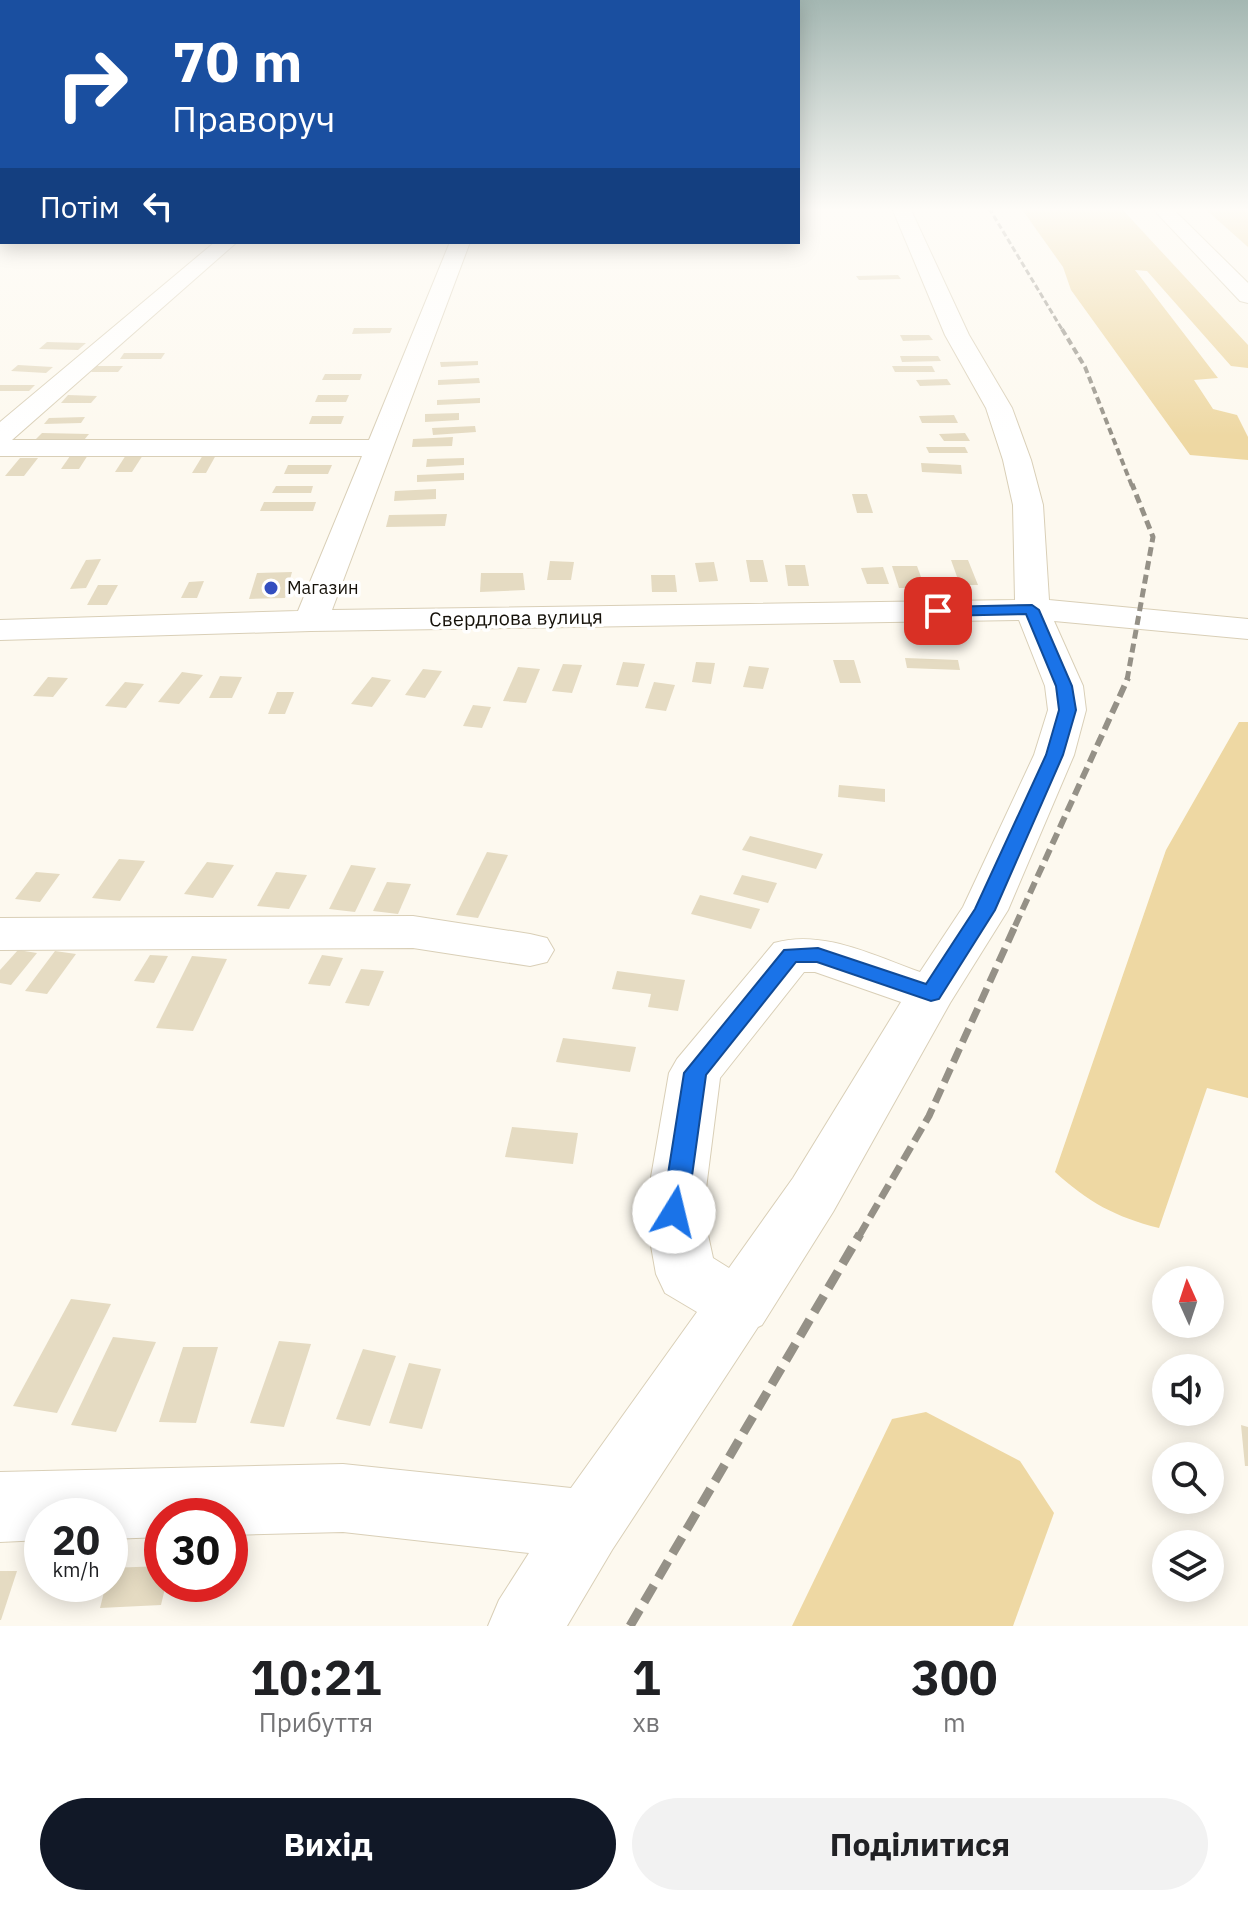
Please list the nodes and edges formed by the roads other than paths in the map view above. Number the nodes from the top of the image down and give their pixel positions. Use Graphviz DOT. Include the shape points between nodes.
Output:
graph roads {
  1 [pos="178,284"];
  2 [pos="444,284"];
  3 [pos="934,284"];
  4 [pos="0,436"];
  5 [pos="0,448"];
  6 [pos="379,448"];
  7 [pos="1032,610"];
  8 [pos="311,621"];
  9 [pos="1248,629"];
  10 [pos="14,630"];
  11 [pos="0,656"];
  12 [pos="0,934"];
  13 [pos="530,950"];
  14 [pos="931,994"];
  15 [pos="740,1306"];
  16 [pos="0,1507"];
  17 [pos="587,1525"];
  18 [pos="525,1626"];
  1 -- 4 [label="street"];
  2 -- 6 [label="street"];
  3 -- 7 [label="street" via="999,408 1017,460 1032,544"];
  5 -- 6 [label="street"];
  6 -- 8 [label="street"];
  7 -- 8 [label="street, Свердлова вулиця"];
  7 -- 9 [label="street, Свердлова вулиця" via="1092,611"];
  7 -- 14 [label="street" via="1064,686 1067,710 1054,755 985,910"];
  8 -- 10 [label="street, Свердлова вулиця"];
  10 -- 11 [label="street"];
  12 -- 13 [label="street" via="413,932"];
  14 -- 15 [label="street" via="813,1195"];
  14 -- 15 [label="street" via="818,955 791,955 695,1073 674,1212 686,1274"];
  15 -- 17 [label="street"];
  16 -- 17 [label="street" via="343,1498"];
  17 -- 18 [label="street"];
}
